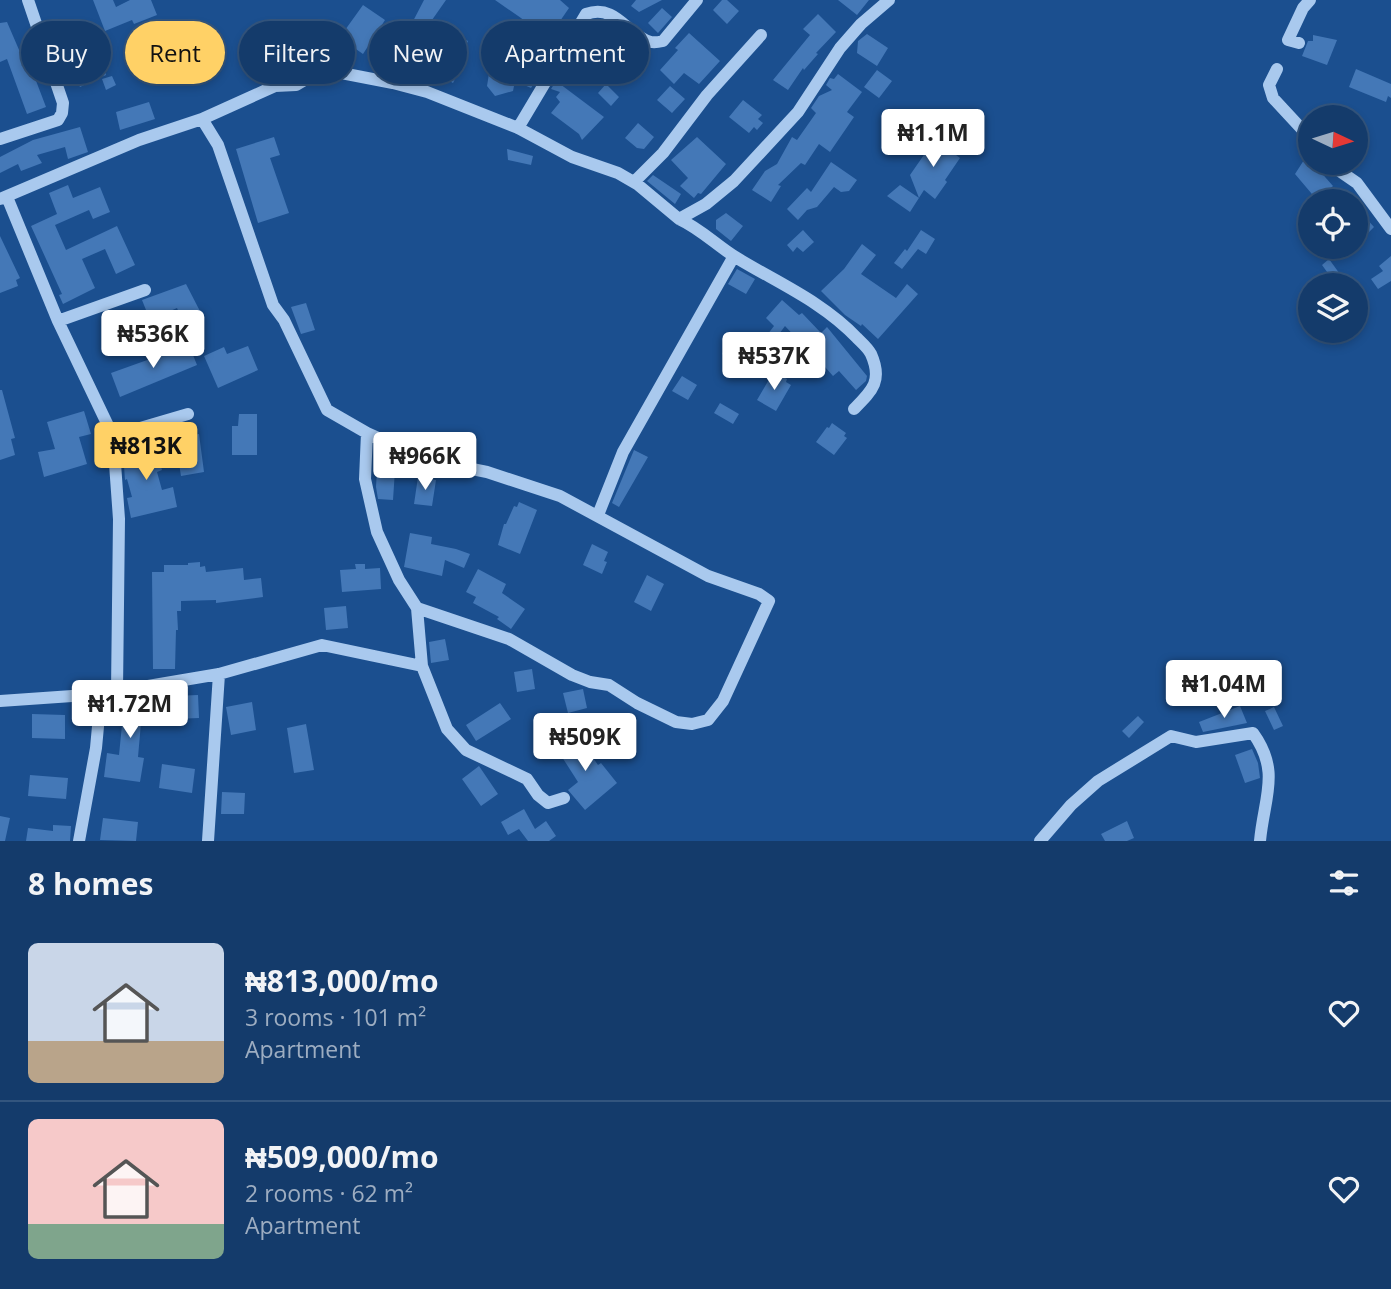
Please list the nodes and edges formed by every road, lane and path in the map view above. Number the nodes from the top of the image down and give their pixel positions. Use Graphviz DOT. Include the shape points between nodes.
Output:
graph roads {
  1 [pos="28,0"];
  2 [pos="697,0"];
  3 [pos="889,0"];
  4 [pos="1310,0"];
  5 [pos="761,35"];
  6 [pos="1299,43"];
  7 [pos="1277,68"];
  8 [pos="202,119"];
  9 [pos="1298,125"];
  10 [pos="518,128"];
  11 [pos="0,139"];
  12 [pos="1345,175"];
  13 [pos="634,182"];
  14 [pos="4,198"];
  15 [pos="679,219"];
  16 [pos="1391,229"];
  17 [pos="734,256"];
  18 [pos="145,290"];
  19 [pos="58,321"];
  20 [pos="854,409"];
  21 [pos="188,414"];
  22 [pos="367,433"];
  23 [pos="113,436"];
  24 [pos="598,515"];
  25 [pos="417,608"];
  26 [pos="422,666"];
  27 [pos="219,674"];
  28 [pos="117,690"];
  29 [pos="101,694"];
  30 [pos="0,701"];
  31 [pos="0,711"];
  32 [pos="564,798"];
  33 [pos="79,841"];
  34 [pos="208,841"];
  35 [pos="1040,841"];
  36 [pos="1260,841"];
  1 -- 11 [label="street" via="63,103 62,113 58,121"];
  2 -- 10 [label="street" via="663,41 651,42 612,15 586,14"];
  3 -- 15 [label="street" via="847,40 799,112 734,181"];
  4 -- 6 [label="street" via="1288,40"];
  5 -- 13 [label="street"];
  7 -- 9 [label="street" via="1269,85 1273,98"];
  8 -- 10 [label="street" via="275,86 296,85 318,72 331,71 427,92"];
  8 -- 14 [label="street" via="139,139"];
  8 -- 22 [label="street" via="218,145 273,305 327,410"];
  10 -- 13 [label="street" via="572,157"];
  12 -- 16 [label="street" via="1357,183"];
  13 -- 15 [label="street"];
  14 -- 19 [label="street"];
  15 -- 17 [label="street"];
  17 -- 20 [label="street" via="815,302 870,352 876,373 874,388"];
  17 -- 24 [label="street" via="623,452"];
  18 -- 19 [label="street"];
  19 -- 23 [label="street"];
  21 -- 23 [label="street"];
  22 -- 24 [label="street" via="427,460 487,472 560,496"];
  22 -- 25 [label="street" via="365,479 377,531"];
  23 -- 28 [label="street" via="119,519"];
  24 -- 25 [label="street" via="708,576 769,601 723,701 708,720 676,722 609,685 572,675 509,639"];
  25 -- 26 [label="street"];
  26 -- 27 [label="street" via="322,645"];
  26 -- 32 [label="street" via="447,729 466,750 527,779 548,803"];
  27 -- 28 [label="street"];
  27 -- 34 [label="street"];
  28 -- 29 [label="street"];
  29 -- 30 [label="street"];
  29 -- 33 [label="street"];
  30 -- 31 [label="street"];
  35 -- 36 [label="street" via="1098,781 1171,736 1196,742 1253,733 1263,747 1270,772"];
}
